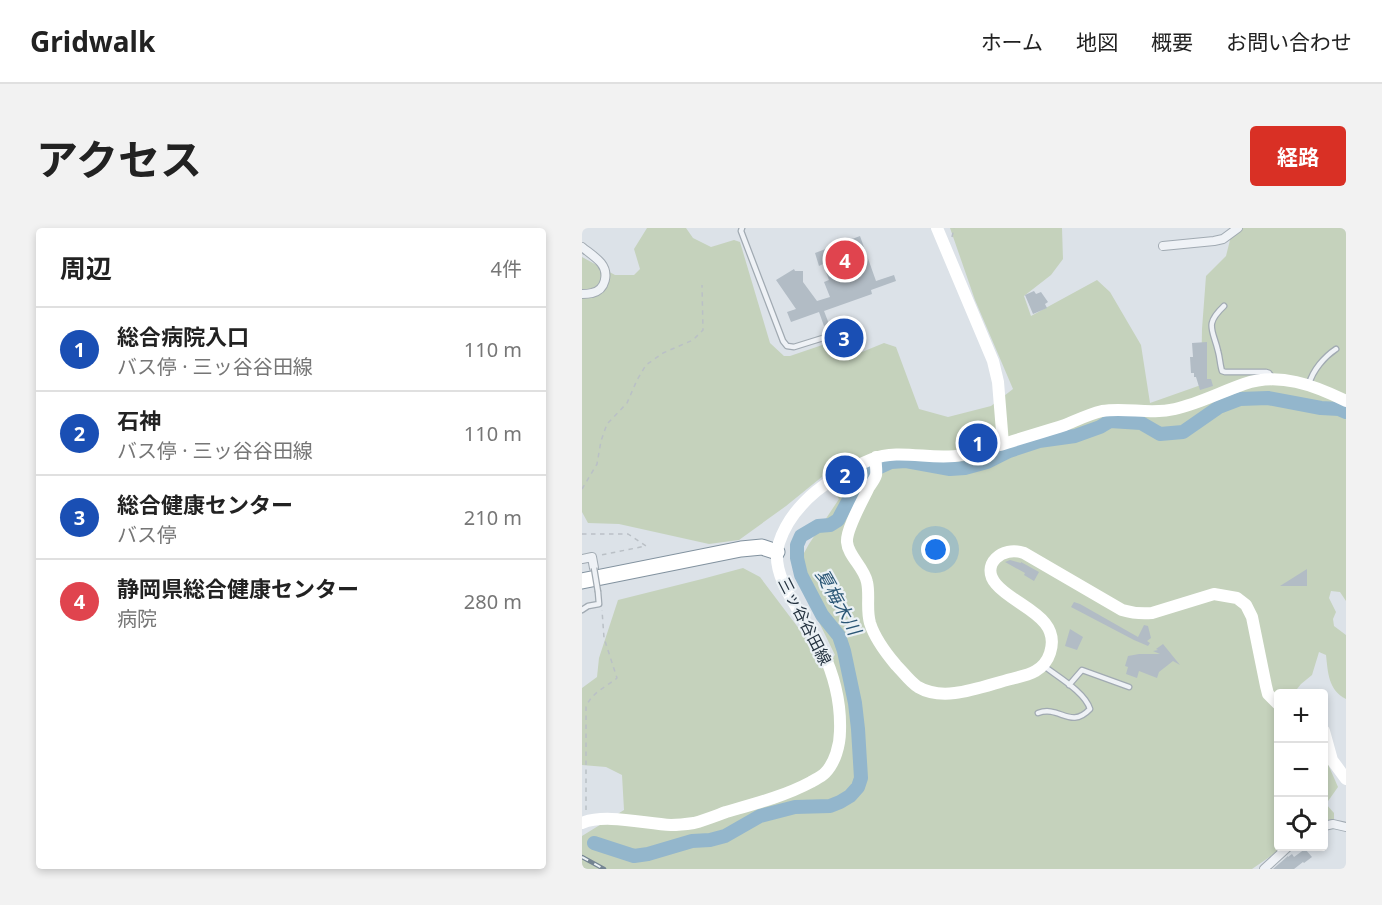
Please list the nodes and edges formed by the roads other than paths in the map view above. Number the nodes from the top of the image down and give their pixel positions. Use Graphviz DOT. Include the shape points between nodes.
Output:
graph roads {
  1 [pos="742,228"];
  2 [pos="937,228"];
  3 [pos="1238,228"];
  4 [pos="1163,246"];
  5 [pos="582,248"];
  6 [pos="582,294"];
  7 [pos="1224,306"];
  8 [pos="855,328"];
  9 [pos="1336,349"];
  10 [pos="1272,378"];
  11 [pos="1309,386"];
  12 [pos="1346,402"];
  13 [pos="1003,444"];
  14 [pos="875,459"];
  15 [pos="777,552"];
  16 [pos="582,559"];
  17 [pos="594,568"];
  18 [pos="582,581"];
  19 [pos="582,587"];
  20 [pos="582,610"];
  21 [pos="1044,666"];
  22 [pos="1068,685"];
  23 [pos="1129,687"];
  24 [pos="1274,700"];
  25 [pos="1038,713"];
  26 [pos="1327,743"];
  27 [pos="1346,779"];
  28 [pos="584,822"];
  29 [pos="1328,825"];
  30 [pos="1346,827"];
  31 [pos="1284,851"];
  32 [pos="1264,869"];
  1 -- 8 [label="lane" via="787,346"];
  2 -- 13 [label="street" via="993,361"];
  3 -- 4 [label="street" via="1223,239"];
  5 -- 6 [label="street" via="600,261 606,277 599,290"];
  7 -- 10 [label="lane" via="1210,330 1222,371 1266,372"];
  9 -- 11 [label="lane" via="1323,360"];
  10 -- 11 [label="street"];
  10 -- 13 [label="street" via="1246,383 1171,410 1103,411"];
  11 -- 12 [label="street"];
  13 -- 14 [label="street" via="958,456 890,455"];
  14 -- 15 [label="street" via="831,481 808,498 785,528"];
  14 -- 21 [label="street" via="876,476 849,529 847,542 868,584 869,620 874,634 896,665 916,687 942,695 1028,675"];
  15 -- 18 [label="highway" via="762,547 741,549"];
  15 -- 19 [label="highway"];
  15 -- 28 [label="street, 三ッ谷谷田線" via="779,572 790,598 830,668 840,722 840,740 831,766 824,775 800,788 693,823 601,819"];
  16 -- 17 [label="street" via="592,557"];
  17 -- 20 [label="lane, bridge" via="600,604"];
  21 -- 22 [label="lane"];
  21 -- 24 [label="street" via="1052,644 1045,622 1002,591 992,578 992,565 1002,553 1024,553 1133,613 1152,613 1214,594 1237,598 1252,617 1268,694"];
  22 -- 23 [label="lane" via="1082,670"];
  22 -- 25 [label="lane" via="1089,705 1088,712 1075,719 1053,711"];
  26 -- 27 [label="street" via="1332,760"];
  29 -- 30 [label="street"];
  31 -- 32 [label="street"];
}
